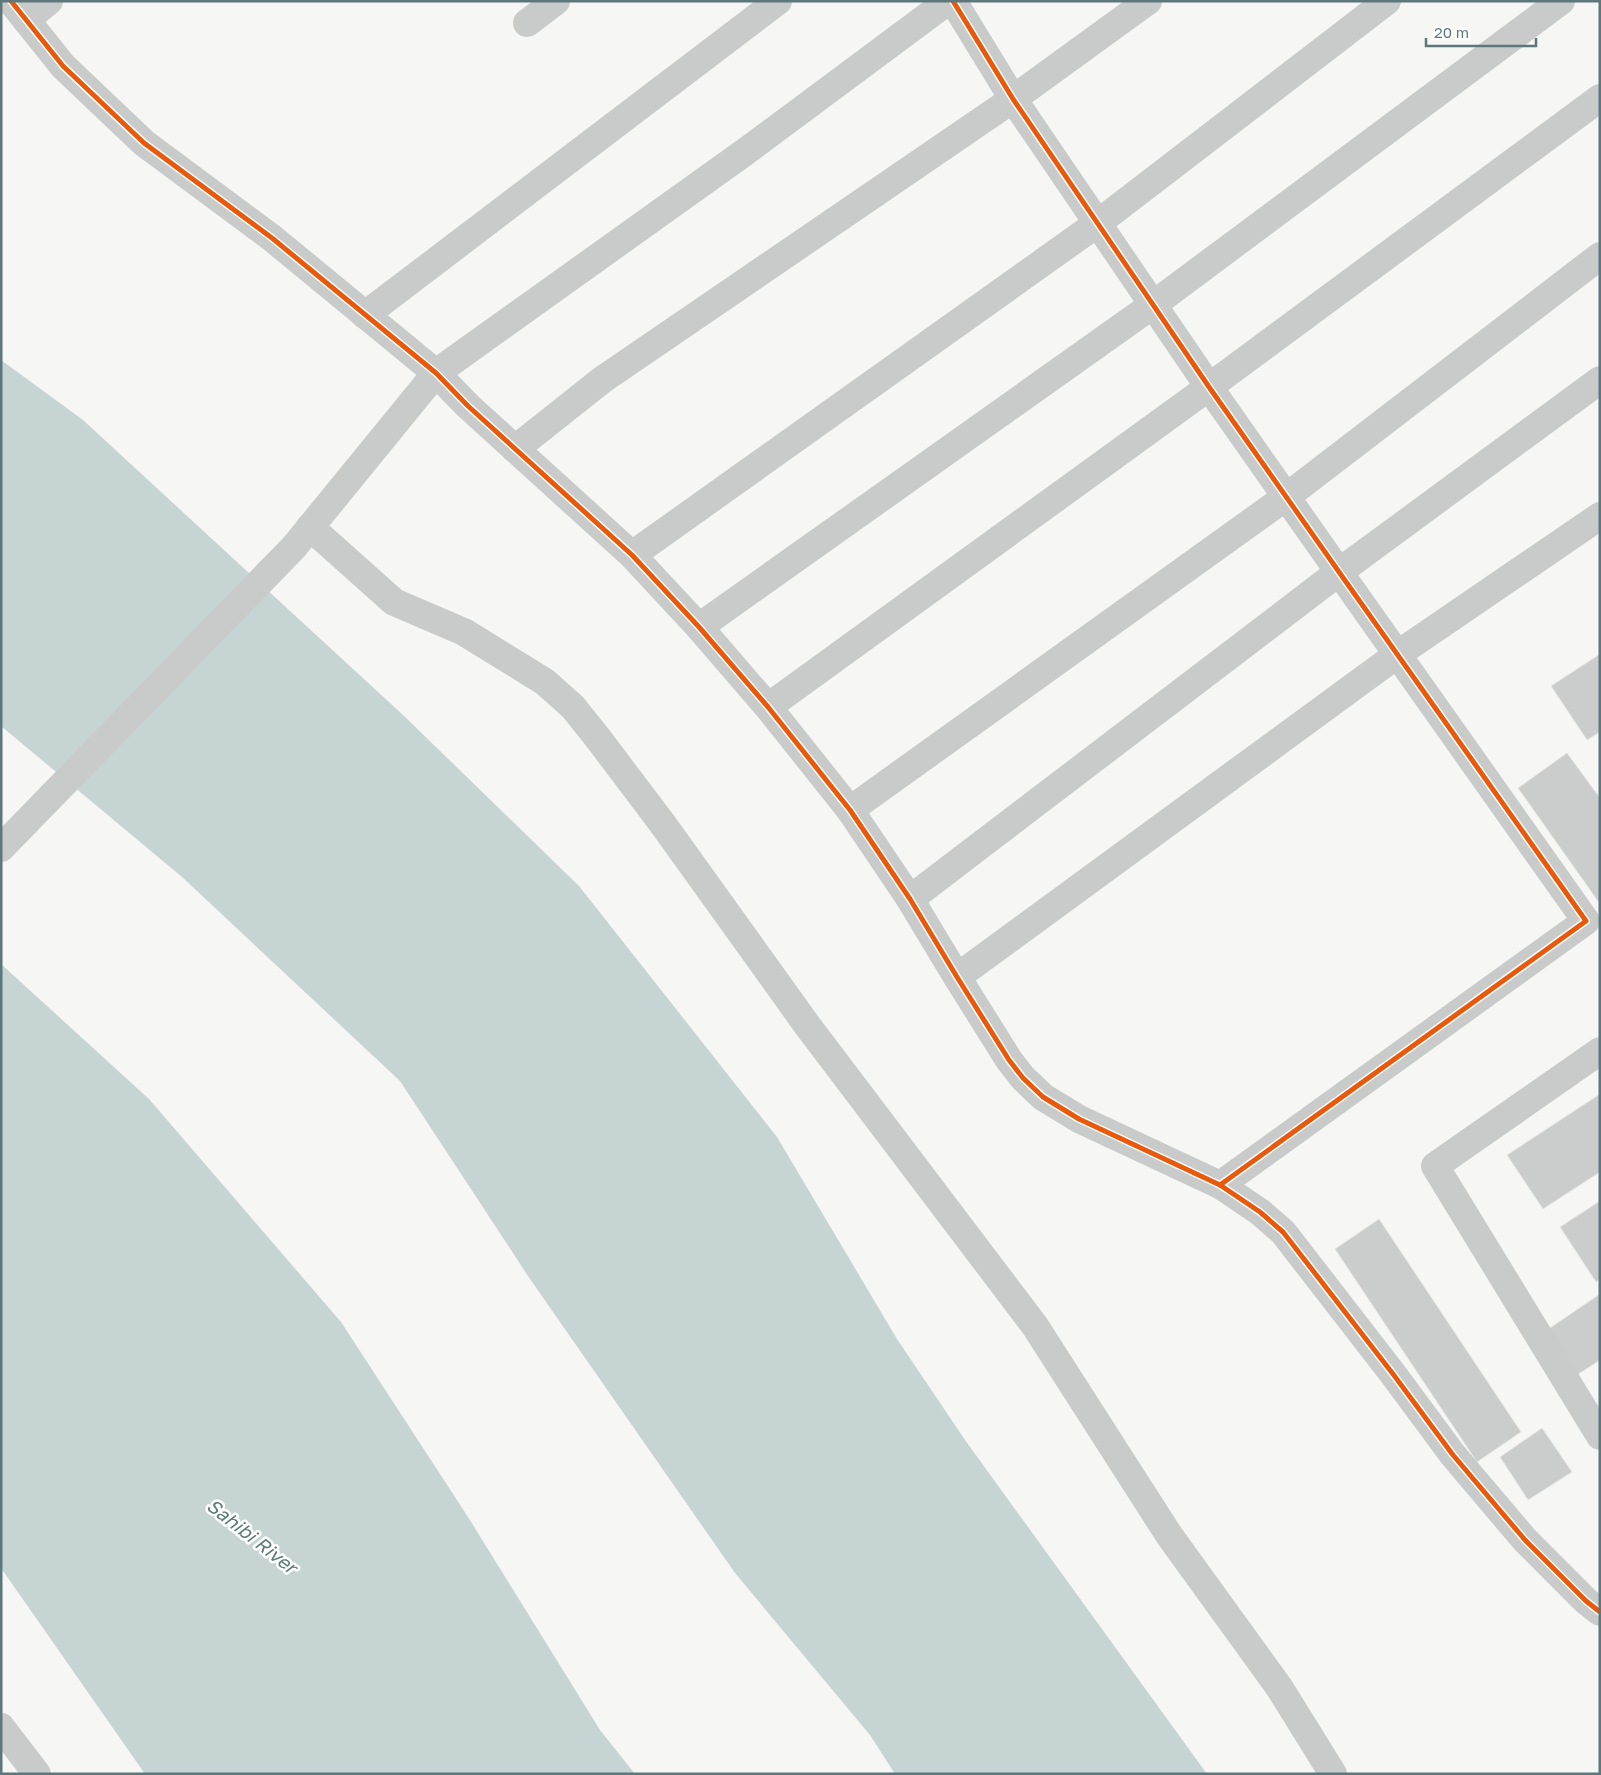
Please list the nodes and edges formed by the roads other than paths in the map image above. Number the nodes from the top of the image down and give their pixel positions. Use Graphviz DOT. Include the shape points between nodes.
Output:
graph roads {
  1 [pos="49,1"];
  2 [pos="556,1"];
  3 [pos="778,1"];
  4 [pos="948,1"];
  5 [pos="953,1"];
  6 [pos="1148,1"];
  7 [pos="1387,1"];
  8 [pos="1561,1"];
  9 [pos="18,10"];
  10 [pos="527,23"];
  11 [pos="1600,98"];
  12 [pos="1013,99"];
  13 [pos="1098,223"];
  14 [pos="1600,256"];
  15 [pos="1154,304"];
  16 [pos="365,315"];
  17 [pos="436,373"];
  18 [pos="1600,380"];
  19 [pos="1210,387"];
  20 [pos="516,449"];
  21 [pos="1286,497"];
  22 [pos="1600,516"];
  23 [pos="302,537"];
  24 [pos="632,556"];
  25 [pos="1339,572"];
  26 [pos="698,627"];
  27 [pos="1398,654"];
  28 [pos="768,706"];
  29 [pos="850,810"];
  30 [pos="1,848"];
  31 [pos="910,899"];
  32 [pos="957,978"];
  33 [pos="1600,1051"];
  34 [pos="1220,1185"];
  35 [pos="1600,1436"];
  36 [pos="1600,1612"];
  37 [pos="1,1727"];
  38 [pos="37,1774"];
  39 [pos="1333,1774"];
  1 -- 9 [label="street"];
  2 -- 10 [label="street"];
  3 -- 16 [label="street"];
  4 -- 17 [label="street" via="738,157"];
  5 -- 12 [label="street"];
  6 -- 12 [label="street"];
  7 -- 13 [label="street"];
  8 -- 15 [label="street"];
  9 -- 16 [label="street" via="63,66 144,143 272,238"];
  11 -- 19 [label="street"];
  12 -- 13 [label="street"];
  12 -- 20 [label="street" via="617,370"];
  13 -- 15 [label="street"];
  13 -- 24 [label="street"];
  14 -- 21 [label="street"];
  15 -- 19 [label="street"];
  15 -- 26 [label="street"];
  16 -- 17 [label="street"];
  17 -- 20 [label="street"];
  17 -- 23 [label="street"];
  18 -- 25 [label="street"];
  19 -- 21 [label="street"];
  19 -- 28 [label="street"];
  20 -- 24 [label="street"];
  21 -- 25 [label="street"];
  21 -- 29 [label="street"];
  22 -- 27 [label="street"];
  23 -- 30 [label="street"];
  23 -- 39 [label="street" via="394,602 464,632 545,682 573,707 1035,1326 1170,1535 1279,1687"];
  24 -- 26 [label="street"];
  25 -- 27 [label="street"];
  25 -- 31 [label="street"];
  26 -- 28 [label="street"];
  27 -- 32 [label="street"];
  27 -- 34 [label="street" via="1586,921"];
  28 -- 29 [label="street"];
  29 -- 31 [label="street"];
  31 -- 32 [label="street"];
  32 -- 34 [label="street" via="1009,1060 1043,1097 1079,1119"];
  33 -- 35 [label="street" via="1435,1166"];
  34 -- 36 [label="street" via="1283,1232 1465,1469 1525,1540"];
  37 -- 38 [label="street"];
}
